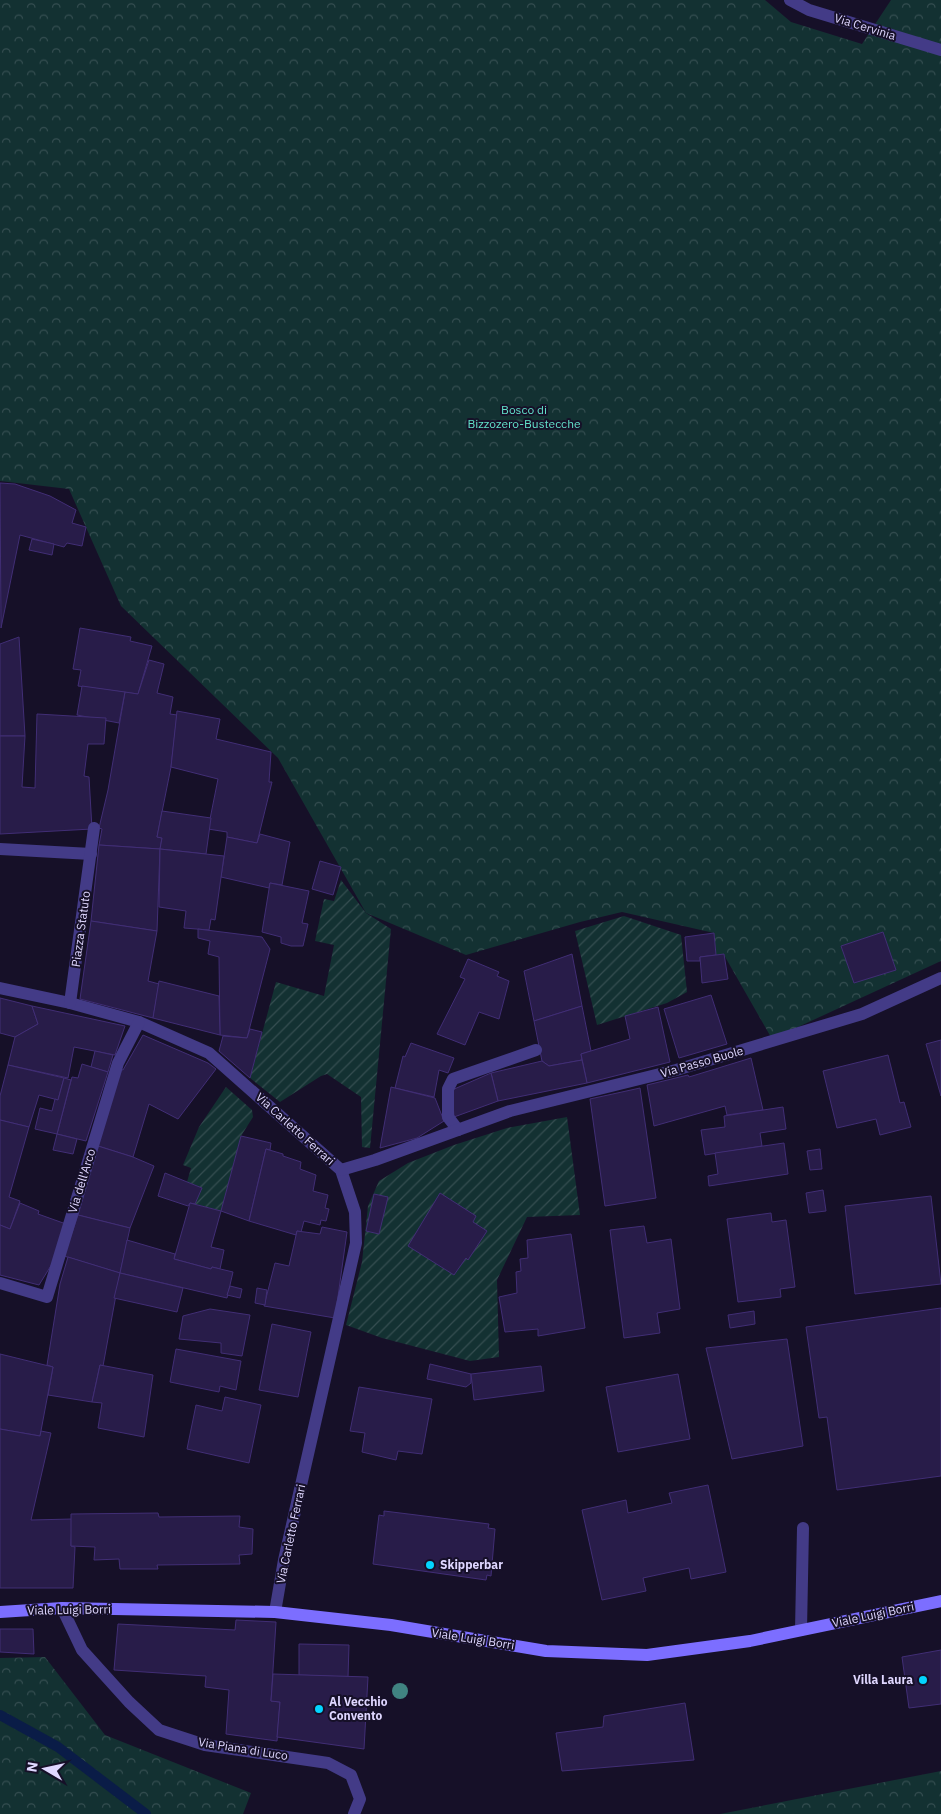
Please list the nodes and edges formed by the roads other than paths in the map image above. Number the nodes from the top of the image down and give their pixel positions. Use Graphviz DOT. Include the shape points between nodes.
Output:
graph roads {
  1 [pos="790,0"];
  2 [pos="941,50"];
  3 [pos="94,828"];
  4 [pos="0,849"];
  5 [pos="91,854"];
  6 [pos="941,978"];
  7 [pos="0,988"];
  8 [pos="70,1003"];
  9 [pos="138,1022"];
  10 [pos="536,1050"];
  11 [pos="458,1130"];
  12 [pos="341,1170"];
  13 [pos="0,1283"];
  14 [pos="803,1528"];
  15 [pos="941,1601"];
  16 [pos="62,1608"];
  17 [pos="0,1612"];
  18 [pos="275,1612"];
  19 [pos="801,1630"];
  20 [pos="354,1814"];
  1 -- 2 [label="street, Via Cervinia" via="809,10"];
  3 -- 5 [label="street, Piazza Statuto"];
  4 -- 5 [label="street"];
  5 -- 8 [label="street, Piazza Statuto"];
  6 -- 11 [label="street, Via Passo Buole" via="862,1014 676,1070 510,1110"];
  7 -- 8 [label="street, Via Carletto Ferrari"];
  8 -- 9 [label="street, Via Carletto Ferrari"];
  9 -- 12 [label="street, Via Carletto Ferrari" via="209,1053"];
  9 -- 13 [label="street, Via dell'Arco" via="118,1063 47,1297"];
  10 -- 11 [label="street" via="453,1079 448,1089 448,1118"];
  11 -- 12 [label="street, Via Passo Buole"];
  12 -- 18 [label="street, Via Carletto Ferrari" via="355,1212 356,1243"];
  14 -- 19 [label="street"];
  15 -- 19 [label="main road, Viale Luigi Borri"];
  16 -- 17 [label="main road, Viale Luigi Borri"];
  16 -- 18 [label="main road, Viale Luigi Borri"];
  16 -- 20 [label="street, Via Piana di Luco" via="82,1650 159,1730 206,1746 328,1763 351,1775 360,1798"];
  18 -- 19 [label="main road, Viale Luigi Borri" via="391,1625 546,1651 647,1655 750,1641"];
}
